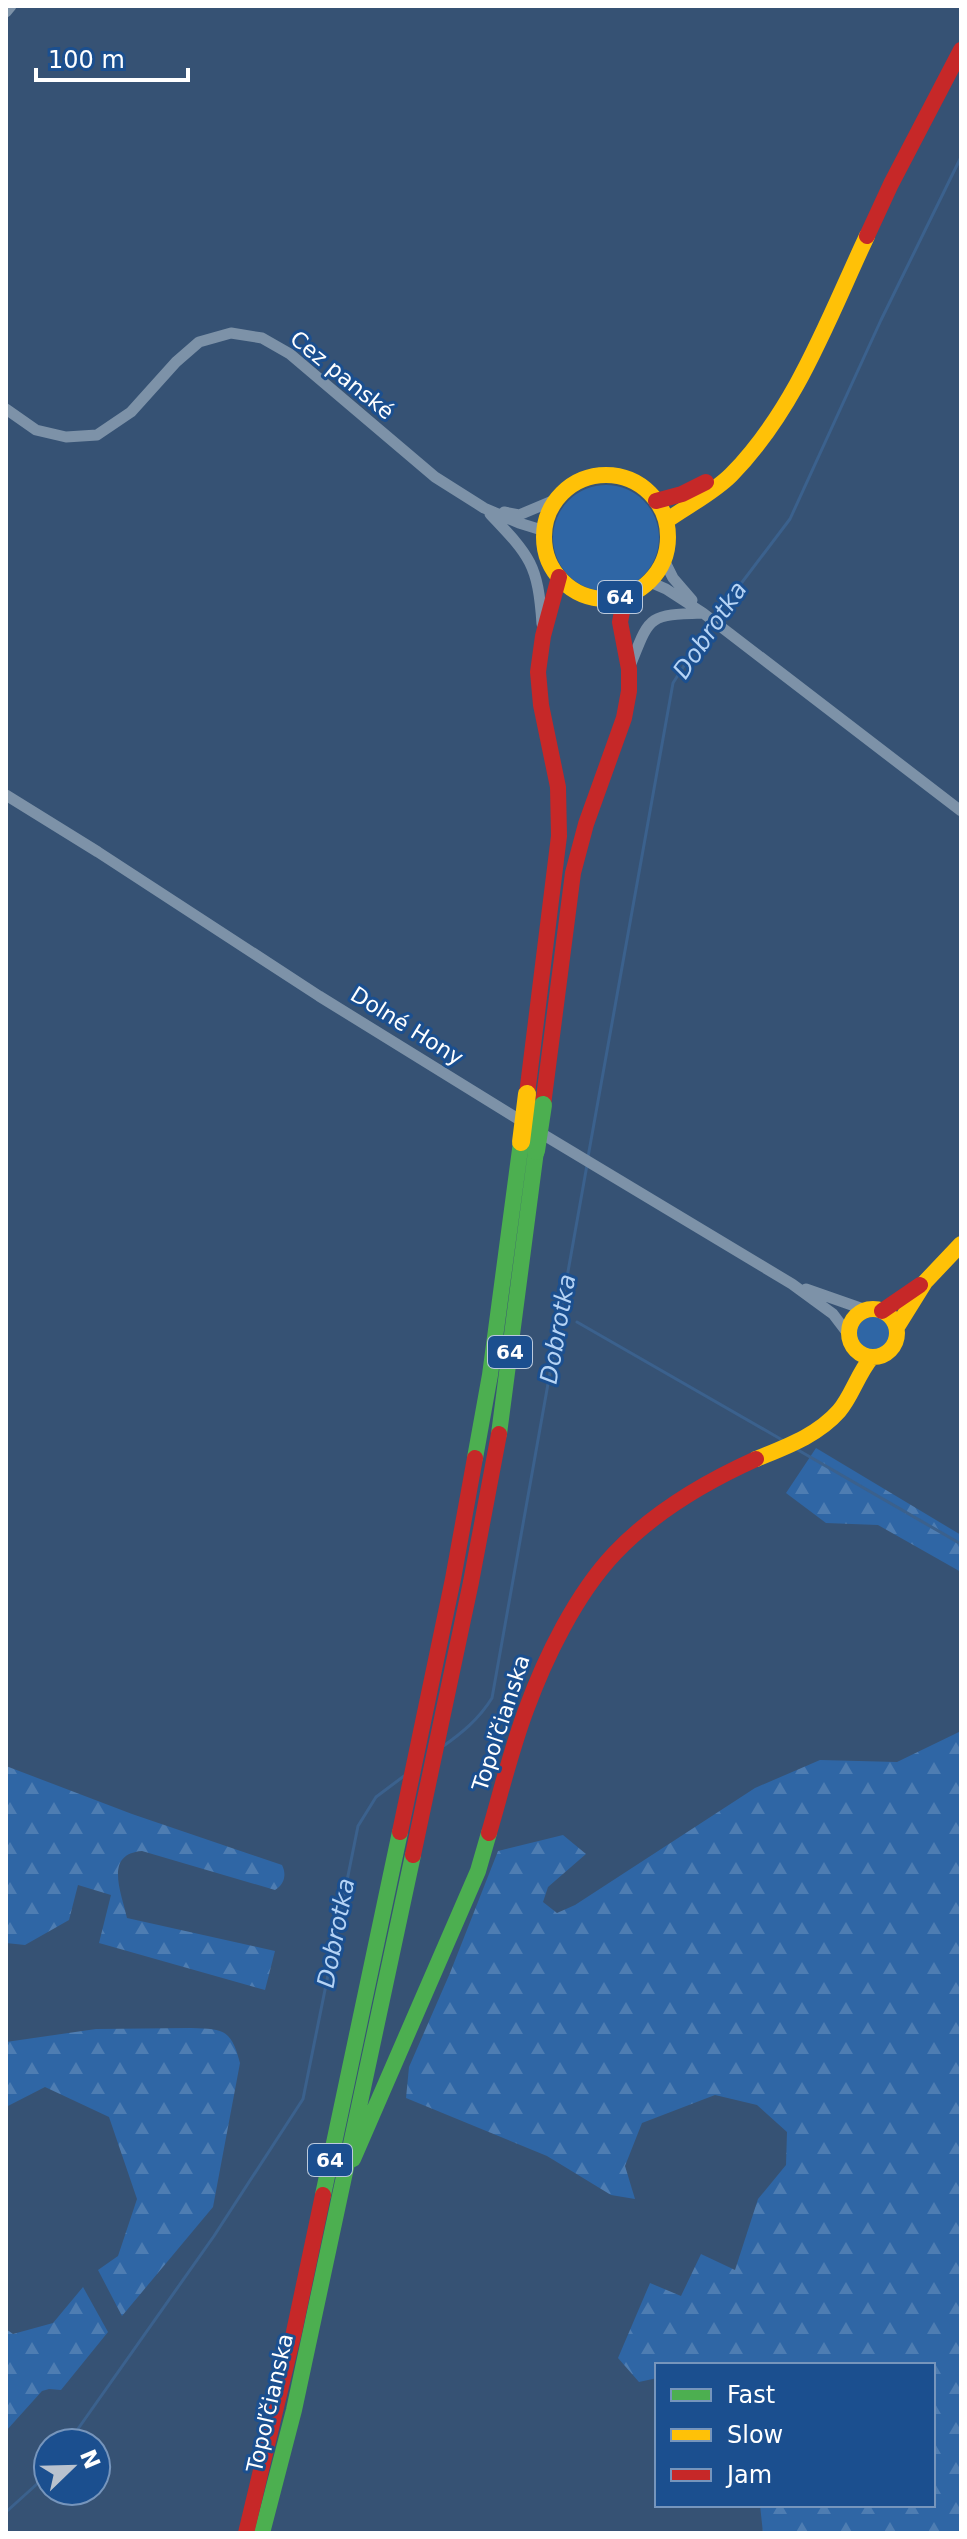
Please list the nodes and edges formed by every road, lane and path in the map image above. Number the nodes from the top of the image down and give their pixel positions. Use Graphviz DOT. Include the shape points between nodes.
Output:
graph roads {
  1 [pos="11,6"];
  2 [pos="6,12"];
  3 [pos="961,50"];
  4 [pos="6,409"];
  5 [pos="740,464"];
  6 [pos="557,499"];
  7 [pos="656,501"];
  8 [pos="484,508"];
  9 [pos="666,521"];
  10 [pos="545,531"];
  11 [pos="664,560"];
  12 [pos="559,577"];
  13 [pos="650,582"];
  14 [pos="625,596"];
  15 [pos="703,613"];
  16 [pos="543,637"];
  17 [pos="629,669"];
  18 [pos="6,795"];
  19 [pos="961,811"];
  20 [pos="535,1100"];
  21 [pos="529,1146"];
  22 [pos="961,1244"];
  23 [pos="925,1282"];
  24 [pos="792,1284"];
  25 [pos="874,1310"];
  26 [pos="897,1327"];
  27 [pos="849,1335"];
  28 [pos="872,1357"];
  29 [pos="344,2181"];
  30 [pos="246,2533"];
  31 [pos="262,2533"];
  1 -- 2 [label="street"];
  3 -- 5 [label="main road" via="797,385 772,427"];
  4 -- 8 [label="street, Cez panské" via="36,430 66,437 97,435 131,412 199,342 231,333 262,338 290,354 435,477"];
  5 -- 7 [label="main road" via="682,494"];
  5 -- 9 [label="main road"];
  6 -- 7 [label="main road, 64" via="577,483 609,476 639,485"];
  6 -- 8 [label="street" via="519,515"];
  6 -- 10 [label="main road"];
  7 -- 9 [label="main road, 64"];
  8 -- 10 [label="street"];
  8 -- 16 [label="street" via="533,567"];
  9 -- 11 [label="main road, 64"];
  10 -- 12 [label="main road" via="545,547"];
  11 -- 13 [label="main road, 64"];
  11 -- 15 [label="street"];
  12 -- 14 [label="main road, 64" via="589,597"];
  12 -- 16 [label="main road, 64"];
  13 -- 14 [label="main road, 64"];
  13 -- 15 [label="street"];
  14 -- 17 [label="main road, 64" via="620,622"];
  15 -- 17 [label="street" via="653,619"];
  15 -- 19 [label="street"];
  16 -- 20 [label="main road, 64" via="538,672 559,803"];
  17 -- 20 [label="main road, 64" via="624,718 573,873"];
  18 -- 24 [label="street, Dolné Hony" via="319,996"];
  20 -- 21 [label="main road, 64, bridge"];
  21 -- 29 [label="main road, 64" via="498,1439"];
  21 -- 30 [label="main road, 64" via="481,1436 291,2346"];
  22 -- 23 [label="main road"];
  23 -- 25 [label="main road"];
  23 -- 26 [label="main road"];
  24 -- 25 [label="street, Dolné Hony"];
  24 -- 27 [label="street, Dolné Hony" via="833,1314"];
  25 -- 26 [label="main road" via="891,1317"];
  25 -- 27 [label="main road" via="853,1320"];
  26 -- 28 [label="main road" via="892,1348"];
  27 -- 28 [label="main road" via="856,1350"];
  28 -- 29 [label="main road, Topoľčianska" via="840,1410 821,1427 676,1501 615,1553 572,1611 525,1712 478,1871"];
  29 -- 31 [label="main road, Topoľčianska / 64"];
}
